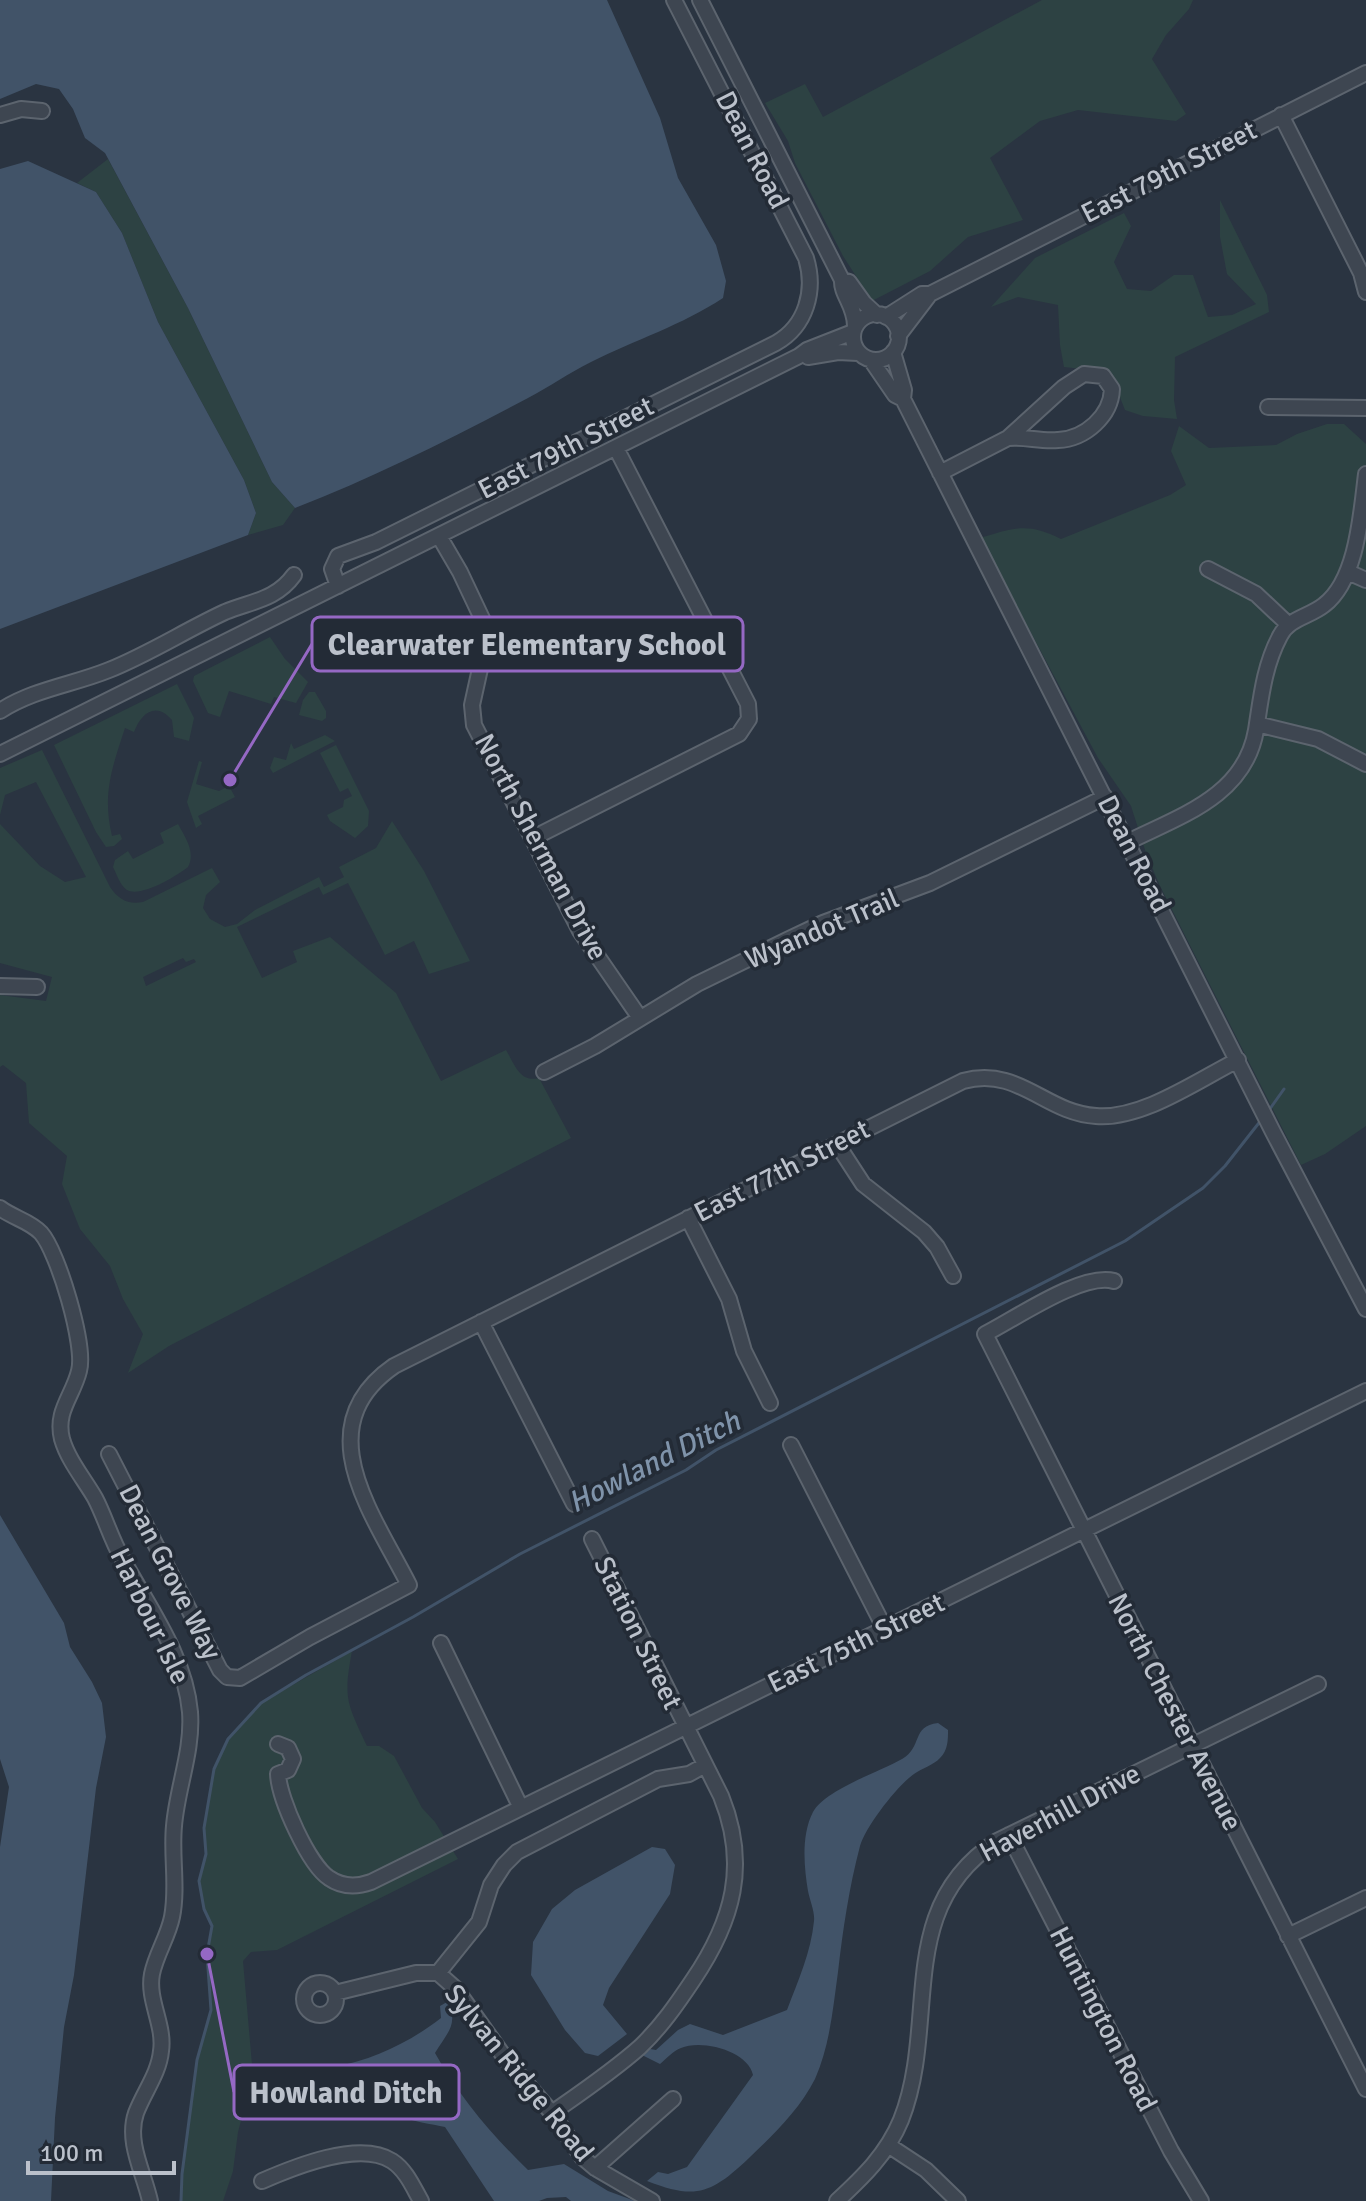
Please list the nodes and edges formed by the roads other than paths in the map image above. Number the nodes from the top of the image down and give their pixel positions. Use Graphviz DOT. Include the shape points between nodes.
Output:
graph roads {
  1 [pos="674,0"];
  2 [pos="700,0"];
  3 [pos="1366,73"];
  4 [pos="42,111"];
  5 [pos="0,115"];
  6 [pos="1281,115"];
  7 [pos="842,280"];
  8 [pos="1366,292"];
  9 [pos="930,294"];
  10 [pos="807,305"];
  11 [pos="882,316"];
  12 [pos="854,329"];
  13 [pos="898,336"];
  14 [pos="893,352"];
  15 [pos="799,356"];
  16 [pos="865,356"];
  17 [pos="903,399"];
  18 [pos="1268,407"];
  19 [pos="1366,408"];
  20 [pos="1008,438"];
  21 [pos="616,448"];
  22 [pos="940,473"];
  23 [pos="1366,474"];
  24 [pos="439,536"];
  25 [pos="1208,569"];
  26 [pos="1348,572"];
  27 [pos="294,575"];
  28 [pos="1366,580"];
  29 [pos="338,586"];
  30 [pos="1289,625"];
  31 [pos="0,711"];
  32 [pos="1257,724"];
  33 [pos="0,754"];
  34 [pos="1366,764"];
  35 [pos="1105,797"];
  36 [pos="533,838"];
  37 [pos="1128,842"];
  38 [pos="0,986"];
  39 [pos="37,987"];
  40 [pos="640,1018"];
  41 [pos="1238,1060"];
  42 [pos="544,1072"];
  43 [pos="837,1144"];
  44 [pos="0,1208"];
  45 [pos="688,1218"];
  46 [pos="953,1276"];
  47 [pos="1114,1281"];
  48 [pos="1366,1309"];
  49 [pos="481,1322"];
  50 [pos="1366,1391"];
  51 [pos="770,1403"];
  52 [pos="791,1445"];
  53 [pos="109,1454"];
  54 [pos="574,1504"];
  55 [pos="1084,1531"];
  56 [pos="592,1539"];
  57 [pos="409,1585"];
  58 [pos="885,1629"];
  59 [pos="441,1643"];
  60 [pos="1318,1684"];
  61 [pos="685,1727"];
  62 [pos="278,1744"];
  63 [pos="1192,1746"];
  64 [pos="705,1765"];
  65 [pos="521,1808"];
  66 [pos="1009,1835"];
  67 [pos="1366,1898"];
  68 [pos="1288,1936"];
  69 [pos="438,1973"];
  70 [pos="335,1993"];
  71 [pos="1366,2089"];
  72 [pos="673,2099"];
  73 [pos="552,2113"];
  74 [pos="888,2145"];
  75 [pos="595,2168"];
  76 [pos="262,2181"];
  77 [pos="150,2201"];
  78 [pos="421,2201"];
  79 [pos="652,2201"];
  80 [pos="837,2201"];
  81 [pos="958,2201"];
  82 [pos="1201,2201"];
  1 -- 10 [label="street, Dean Road" via="805,255"];
  2 -- 7 [label="street, Dean Road"];
  3 -- 6 [label="street, East 79th Street"];
  4 -- 5 [label="street"];
  6 -- 8 [label="street"];
  6 -- 9 [label="street, East 79th Street"];
  7 -- 11 [label="street, Dean Road"];
  7 -- 12 [label="street, Dean Road" via="855,313"];
  9 -- 11 [label="street, East 79th Street"];
  9 -- 13 [label="street, East 79th Street"];
  10 -- 29 [label="street, East 79th Street" via="780,341 376,542 338,556 332,569"];
  11 -- 12 [label="street" via="862,319"];
  11 -- 13 [label="street" via="896,327"];
  12 -- 15 [label="street, East 79th Street"];
  12 -- 16 [label="street" via="853,343"];
  13 -- 14 [label="street"];
  14 -- 16 [label="street" via="881,360"];
  14 -- 17 [label="street, Dean Road"];
  15 -- 16 [label="street, East 79th Street"];
  15 -- 21 [label="street, East 79th Street"];
  16 -- 17 [label="street, Dean Road"];
  17 -- 22 [label="street, Dean Road"];
  18 -- 19 [label="street"];
  20 -- 20 [label="street" via="1058,440 1083,433 1107,410 1111,384 1095,374 1077,378"];
  20 -- 22 [label="street"];
  21 -- 24 [label="street, East 79th Street"];
  21 -- 36 [label="street" via="748,704 748,721 739,734"];
  22 -- 35 [label="street, Dean Road"];
  23 -- 26 [label="street"];
  24 -- 29 [label="street, East 79th Street"];
  24 -- 36 [label="street, North Sherman Drive" via="486,627 473,722"];
  25 -- 30 [label="street" via="1256,594"];
  26 -- 28 [label="street"];
  26 -- 30 [label="street" via="1327,603"];
  27 -- 31 [label="street" via="286,587 261,601 228,611 105,672 36,692"];
  29 -- 33 [label="street, East 79th Street"];
  30 -- 32 [label="street" via="1267,667"];
  32 -- 34 [label="street" via="1318,739"];
  32 -- 37 [label="street" via="1245,763 1223,791"];
  35 -- 37 [label="street, Dean Road"];
  35 -- 40 [label="street, Wyandot Trail" via="930,883 789,939"];
  36 -- 40 [label="street, North Sherman Drive" via="580,931"];
  37 -- 41 [label="street, Dean Road"];
  38 -- 39 [label="street"];
  40 -- 42 [label="street, Wyandot Trail"];
  41 -- 43 [label="street, East 77th Street" via="1143,1108 1106,1117 1074,1112 1005,1079 977,1078"];
  41 -- 48 [label="street, Dean Road"];
  43 -- 45 [label="street, East 77th Street"];
  43 -- 46 [label="street" via="863,1184 924,1232"];
  44 -- 77 [label="street, Harbour Isle" via="36,1228 54,1253 81,1353 78,1375 61,1413 63,1440 155,1614 189,1703 190,1735 174,1825 174,1904 151,1977 162,2050 133,2130"];
  45 -- 49 [label="street, East 77th Street"];
  45 -- 51 [label="street" via="729,1299 744,1351"];
  47 -- 55 [label="street, North Chester Avenue" via="1098,1279 1071,1289 985,1334"];
  49 -- 54 [label="street"];
  49 -- 57 [label="street, East 77th Street" via="381,1375 354,1414 349,1443 354,1474"];
  50 -- 55 [label="street, East 75th Street"];
  52 -- 58 [label="street"];
  53 -- 57 [label="street, Dean Grove Way" via="227,1677 248,1676"];
  55 -- 58 [label="street, East 75th Street"];
  55 -- 63 [label="street, North Chester Avenue"];
  56 -- 61 [label="street, Station Street"];
  58 -- 61 [label="street, East 75th Street"];
  59 -- 65 [label="street"];
  60 -- 63 [label="street, Haverhill Drive"];
  61 -- 64 [label="street, Station Street"];
  61 -- 65 [label="street, East 75th Street"];
  62 -- 65 [label="street, East 75th Street" via="288,1748 293,1759 288,1770 278,1774 284,1802 321,1872 343,1885 371,1882"];
  63 -- 66 [label="street, Haverhill Drive"];
  63 -- 68 [label="street, North Chester Avenue"];
  64 -- 69 [label="street" via="689,1774 658,1779 517,1852 491,1885 479,1922"];
  64 -- 73 [label="street, Station Street" via="728,1816 735,1848 734,1891 723,1929 695,1979 658,2028"];
  66 -- 74 [label="street, Haverhill Drive" via="964,1866 936,1913 913,2079"];
  66 -- 82 [label="street, Huntington Road"];
  67 -- 68 [label="street"];
  68 -- 71 [label="street, North Chester Avenue"];
  69 -- 70 [label="street, Sylvan Ridge Road" via="416,1973"];
  69 -- 73 [label="street, Sylvan Ridge Road"];
  72 -- 75 [label="street"];
  73 -- 75 [label="street, Sylvan Ridge Road"];
  74 -- 80 [label="street, Haverhill Drive"];
  74 -- 81 [label="street" via="926,2170"];
  75 -- 79 [label="street, Sylvan Ridge Road"];
  76 -- 78 [label="street" via="318,2158 373,2155 399,2167"];
}
